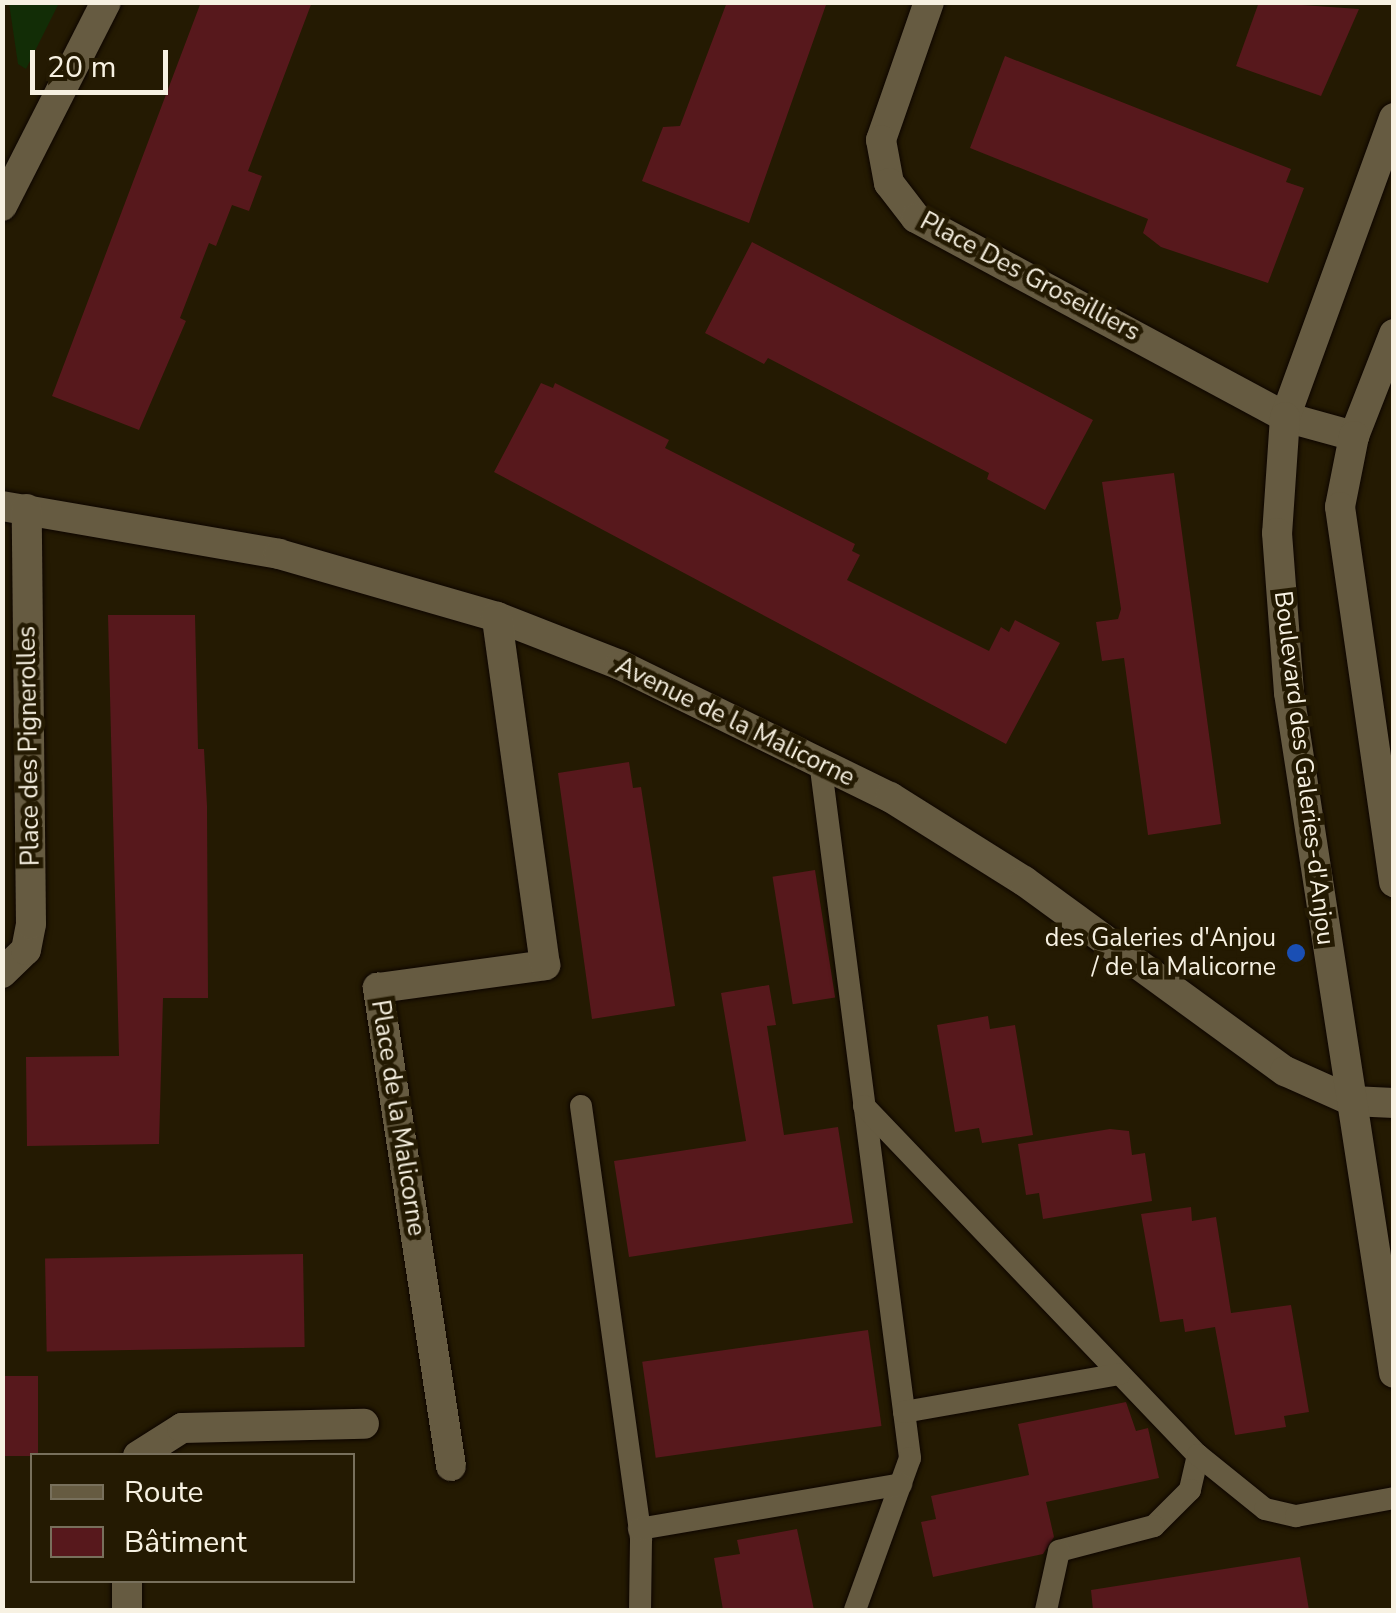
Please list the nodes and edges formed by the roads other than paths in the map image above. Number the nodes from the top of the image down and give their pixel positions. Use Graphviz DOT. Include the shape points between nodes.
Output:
graph roads {
  1 [pos="106,2"];
  2 [pos="929,2"];
  3 [pos="1394,118"];
  4 [pos="2,206"];
  5 [pos="1394,334"];
  6 [pos="1285,417"];
  7 [pos="1354,436"];
  8 [pos="15,508"];
  9 [pos="497,617"];
  10 [pos="820,761"];
  11 [pos="1394,882"];
  12 [pos="2,972"];
  13 [pos="1352,1101"];
  14 [pos="1394,1104"];
  15 [pos="581,1106"];
  16 [pos="864,1106"];
  17 [pos="1394,1373"];
  18 [pos="1120,1374"];
  19 [pos="904,1412"];
  20 [pos="364,1424"];
  21 [pos="143,1453"];
  22 [pos="1198,1456"];
  23 [pos="452,1466"];
  24 [pos="901,1484"];
  25 [pos="1394,1498"];
  26 [pos="639,1528"];
  27 [pos="127,1583"];
  28 [pos="128,1610"];
  29 [pos="640,1610"];
  30 [pos="855,1610"];
  31 [pos="1046,1610"];
  1 -- 4 [label="street"];
  2 -- 6 [label="street, Place Des Groseilliers" via="882,140 886,173 901,202 916,218"];
  3 -- 6 [label="street, Boulevard des Galeries-d'Anjou"];
  5 -- 7 [label="street"];
  6 -- 7 [label="street, Place Des Groseilliers"];
  6 -- 13 [label="street, Boulevard des Galeries-d'Anjou" via="1277,533 1281,616"];
  7 -- 11 [label="street" via="1340,507 1344,559"];
  8 -- 9 [label="street, Avenue de la Malicorne" via="279,554"];
  8 -- 12 [label="street, Place des Pignerolles" via="31,924 26,950"];
  9 -- 10 [label="street, Avenue de la Malicorne" via="620,665"];
  9 -- 23 [label="street, Place de la Malicorne" via="545,965 378,988"];
  10 -- 13 [label="street, Avenue de la Malicorne" via="1024,880 1285,1070"];
  10 -- 16 [label="lane"];
  13 -- 14 [label="street, Avenue de la Malicorne"];
  13 -- 17 [label="street, Boulevard des Galeries-d'Anjou"];
  15 -- 26 [label="lane"];
  16 -- 18 [label="lane"];
  16 -- 19 [label="lane"];
  18 -- 19 [label="lane"];
  18 -- 22 [label="lane"];
  19 -- 24 [label="lane" via="910,1458"];
  20 -- 21 [label="street" via="182,1428"];
  22 -- 25 [label="lane" via="1264,1509 1296,1516"];
  22 -- 31 [label="lane" via="1190,1490 1154,1526 1059,1551"];
  24 -- 26 [label="lane"];
  24 -- 30 [label="lane"];
  26 -- 29 [label="lane"];
  27 -- 28 [label="street"];
}
